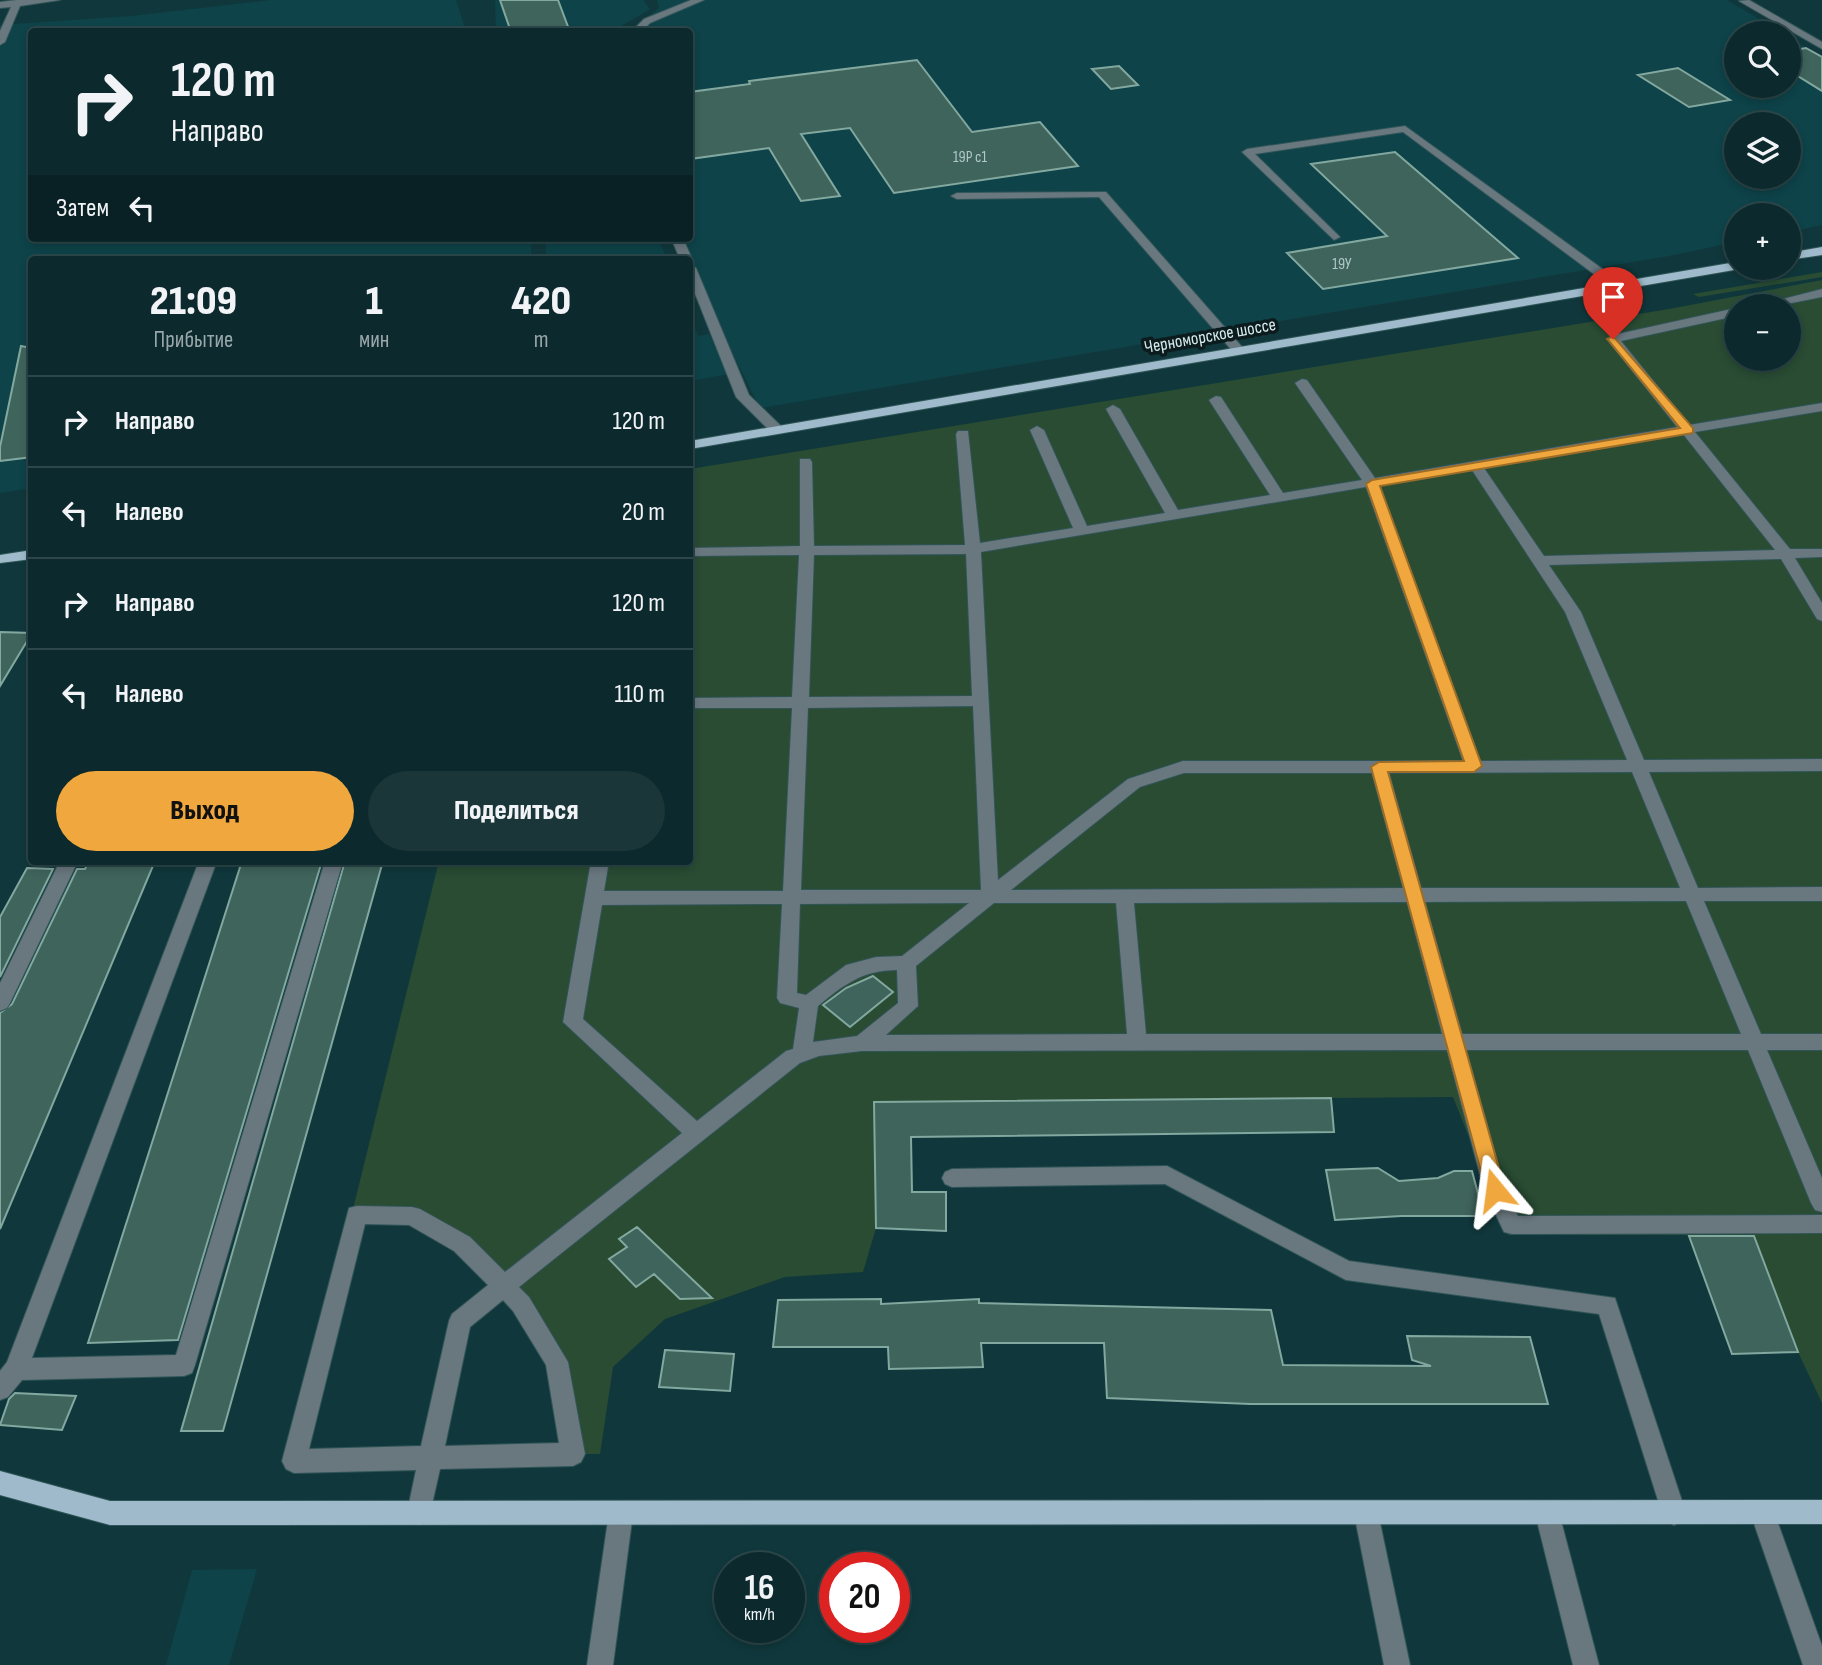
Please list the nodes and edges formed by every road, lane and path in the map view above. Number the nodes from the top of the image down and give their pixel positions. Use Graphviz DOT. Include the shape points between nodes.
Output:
graph roads {
  1 [pos="55,0"];
  2 [pos="698,0"];
  3 [pos="1745,1"];
  4 [pos="17,4"];
  5 [pos="0,5"];
  6 [pos="639,28"];
  7 [pos="0,42"];
  8 [pos="1822,46"];
  9 [pos="957,196"];
  10 [pos="1334,237"];
  11 [pos="1822,251"];
  12 [pos="1801,255"];
  13 [pos="1724,268"];
  14 [pos="693,275"];
  15 [pos="1618,286"];
  16 [pos="1822,293"];
  17 [pos="1801,297"];
  18 [pos="1724,315"];
  19 [pos="1238,351"];
  20 [pos="1302,383"];
  21 [pos="1216,400"];
  22 [pos="1822,407"];
  23 [pos="1113,409"];
  24 [pos="777,430"];
  25 [pos="1037,430"];
  26 [pos="1688,430"];
  27 [pos="963,434"];
  28 [pos="693,444"];
  29 [pos="805,462"];
  30 [pos="1477,467"];
  31 [pos="1372,484"];
  32 [pos="1280,499"];
  33 [pos="1174,516"];
  34 [pos="1082,531"];
  35 [pos="973,549"];
  36 [pos="807,550"];
  37 [pos="693,552"];
  38 [pos="1785,553"];
  39 [pos="1822,553"];
  40 [pos="28,555"];
  41 [pos="0,559"];
  42 [pos="1539,561"];
  43 [pos="1822,616"];
  44 [pos="981,701"];
  45 [pos="801,702"];
  46 [pos="693,703"];
  47 [pos="1822,765"];
  48 [pos="1474,766"];
  49 [pos="1638,766"];
  50 [pos="1379,767"];
  51 [pos="67,865"];
  52 [pos="206,865"];
  53 [pos="333,865"];
  54 [pos="599,865"];
  55 [pos="1822,894"];
  56 [pos="792,895"];
  57 [pos="1413,895"];
  58 [pos="1692,895"];
  59 [pos="990,896"];
  60 [pos="1124,896"];
  61 [pos="593,898"];
  62 [pos="906,963"];
  63 [pos="0,1003"];
  64 [pos="809,1003"];
  65 [pos="1137,1042"];
  66 [pos="1755,1042"];
  67 [pos="1822,1042"];
  68 [pos="1453,1043"];
  69 [pos="862,1044"];
  70 [pos="802,1054"];
  71 [pos="698,1135"];
  72 [pos="952,1178"];
  73 [pos="1822,1203"];
  74 [pos="1822,1224"];
  75 [pos="504,1286"];
  76 [pos="16,1369"];
  77 [pos="0,1389"];
  78 [pos="430,1458"];
  79 [pos="0,1483"];
  80 [pos="1762,1512"];
  81 [pos="1822,1512"];
  82 [pos="419,1513"];
  83 [pos="621,1513"];
  84 [pos="1366,1513"];
  85 [pos="1547,1513"];
  86 [pos="1674,1513"];
  87 [pos="600,1665"];
  88 [pos="1397,1665"];
  89 [pos="1586,1665"];
  90 [pos="1816,1665"];
  1 -- 4 [label="street"];
  2 -- 6 [label="street"];
  3 -- 8 [label="street"];
  4 -- 5 [label="street"];
  4 -- 7 [label="street"];
  9 -- 19 [label="street" via="1102,194"];
  10 -- 15 [label="street" via="1247,152 1405,129"];
  11 -- 12 [label="main road"];
  13 -- 15 [label="main road, Черноморское шоссе"];
  14 -- 24 [label="street" via="743,397"];
  15 -- 19 [label="main road, Черноморское шоссе"];
  16 -- 17 [label="street"];
  18 -- 26 [label="street" via="1613,339"];
  19 -- 24 [label="main road, Черноморское шоссе"];
  20 -- 31 [label="street"];
  21 -- 32 [label="street"];
  22 -- 26 [label="street"];
  23 -- 33 [label="street"];
  24 -- 28 [label="main road, Черноморское шоссе"];
  25 -- 34 [label="street"];
  26 -- 30 [label="street"];
  26 -- 38 [label="street"];
  27 -- 35 [label="street"];
  29 -- 36 [label="street"];
  30 -- 31 [label="street"];
  30 -- 42 [label="street"];
  31 -- 32 [label="street"];
  31 -- 48 [label="street"];
  32 -- 33 [label="street"];
  33 -- 34 [label="street"];
  34 -- 35 [label="street"];
  35 -- 36 [label="street"];
  35 -- 44 [label="street"];
  36 -- 37 [label="street"];
  36 -- 45 [label="street"];
  38 -- 39 [label="street"];
  38 -- 42 [label="street"];
  38 -- 43 [label="street"];
  40 -- 41 [label="main road"];
  42 -- 49 [label="street" via="1573,612"];
  44 -- 45 [label="street"];
  44 -- 59 [label="street"];
  45 -- 46 [label="street"];
  45 -- 56 [label="street"];
  47 -- 49 [label="street"];
  48 -- 49 [label="street"];
  48 -- 50 [label="street"];
  49 -- 58 [label="street"];
  50 -- 57 [label="street"];
  50 -- 59 [label="street" via="1183,768 1134,783"];
  51 -- 63 [label="street"];
  52 -- 76 [label="street"];
  53 -- 76 [label="street" via="184,1365"];
  54 -- 61 [label="street"];
  55 -- 58 [label="street"];
  56 -- 59 [label="street"];
  56 -- 61 [label="street"];
  56 -- 64 [label="street" via="787,998"];
  57 -- 58 [label="street"];
  57 -- 60 [label="street"];
  57 -- 68 [label="street"];
  58 -- 66 [label="street"];
  59 -- 60 [label="street"];
  59 -- 62 [label="street"];
  60 -- 65 [label="street"];
  61 -- 71 [label="street" via="573,1022"];
  62 -- 64 [label="street" via="877,962 853,968"];
  62 -- 69 [label="street" via="908,1006"];
  64 -- 70 [label="street"];
  65 -- 68 [label="street"];
  65 -- 69 [label="street"];
  66 -- 67 [label="street"];
  66 -- 68 [label="street"];
  66 -- 73 [label="street"];
  68 -- 74 [label="street" via="1495,1190 1512,1225"];
  69 -- 70 [label="street"];
  70 -- 71 [label="street"];
  71 -- 75 [label="street"];
  72 -- 86 [label="street" via="1167,1175 1346,1270 1607,1306"];
  75 -- 78 [label="street" via="460,1321"];
  75 -- 78 [label="street" via="521,1304 557,1362 573,1454"];
  75 -- 78 [label="street" via="462,1244 412,1216 357,1215 294,1461"];
  76 -- 77 [label="street"];
  78 -- 82 [label="street"];
  79 -- 82 [label="main road" via="110,1513"];
  80 -- 81 [label="main road"];
  80 -- 86 [label="main road"];
  80 -- 90 [label="street"];
  82 -- 83 [label="main road"];
  83 -- 84 [label="main road"];
  83 -- 87 [label="street"];
  84 -- 85 [label="main road"];
  84 -- 88 [label="street"];
  85 -- 86 [label="main road"];
  85 -- 89 [label="street"];
}
